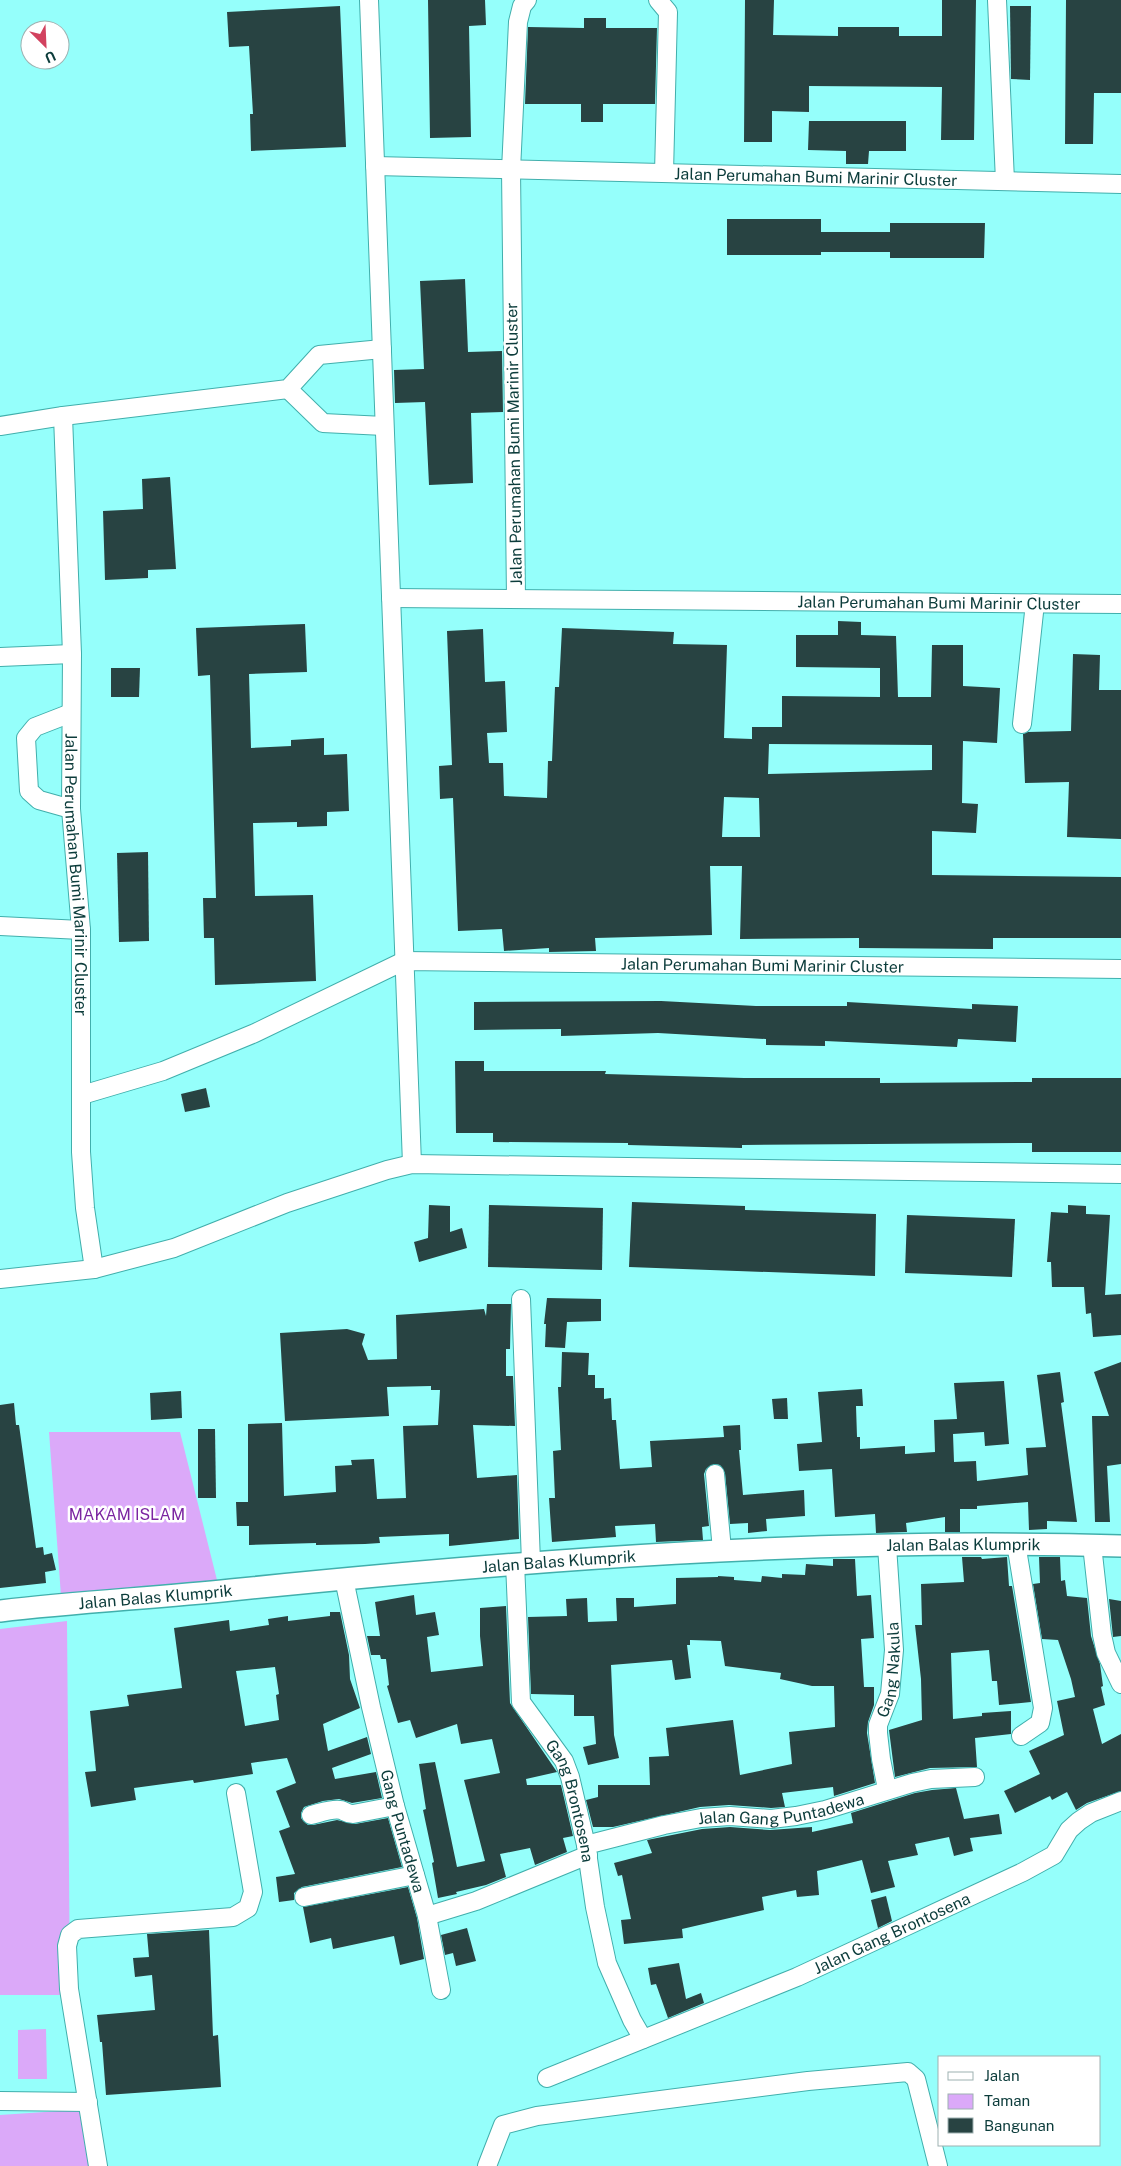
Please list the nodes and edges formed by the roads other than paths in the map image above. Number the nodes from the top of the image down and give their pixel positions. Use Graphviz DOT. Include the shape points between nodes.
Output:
graph roads {
  1 [pos="369,0"];
  2 [pos="527,0"];
  3 [pos="658,0"];
  4 [pos="997,0"];
  5 [pos="375,166"];
  6 [pos="511,170"];
  7 [pos="664,173"];
  8 [pos="1005,181"];
  9 [pos="1121,184"];
  10 [pos="382,349"];
  11 [pos="288,389"];
  12 [pos="63,416"];
  13 [pos="0,426"];
  14 [pos="384,426"];
  15 [pos="391,598"];
  16 [pos="516,599"];
  17 [pos="1035,603"];
  18 [pos="1121,604"];
  19 [pos="72,654"];
  20 [pos="0,657"];
  21 [pos="71,713"];
  22 [pos="1022,724"];
  23 [pos="71,809"];
  24 [pos="0,926"];
  25 [pos="81,930"];
  26 [pos="404,961"];
  27 [pos="1121,969"];
  28 [pos="82,1095"];
  29 [pos="412,1164"];
  30 [pos="1121,1174"];
  31 [pos="94,1269"];
  32 [pos="0,1279"];
  33 [pos="521,1299"];
  34 [pos="715,1474"];
  35 [pos="1016,1544"];
  36 [pos="1092,1545"];
  37 [pos="888,1546"];
  38 [pos="1121,1546"];
  39 [pos="722,1550"];
  40 [pos="523,1563"];
  41 [pos="344,1579"];
  42 [pos="0,1612"];
  43 [pos="1121,1684"];
  44 [pos="1021,1736"];
  45 [pos="975,1777"];
  46 [pos="888,1789"];
  47 [pos="236,1793"];
  48 [pos="1121,1801"];
  49 [pos="395,1806"];
  50 [pos="311,1815"];
  51 [pos="587,1850"];
  52 [pos="415,1876"];
  53 [pos="304,1896"];
  54 [pos="427,1916"];
  55 [pos="440,1990"];
  56 [pos="644,2039"];
  57 [pos="546,2078"];
  58 [pos="0,2101"];
  59 [pos="88,2102"];
  60 [pos="98,2166"];
  61 [pos="487,2166"];
  62 [pos="938,2166"];
  1 -- 5 [label="street"];
  2 -- 6 [label="street" via="518,22"];
  3 -- 7 [label="street" via="668,12"];
  4 -- 8 [label="street"];
  5 -- 6 [label="street, Jalan Perumahan Bumi Marinir Cluster"];
  5 -- 10 [label="street"];
  6 -- 7 [label="street, Jalan Perumahan Bumi Marinir Cluster"];
  6 -- 16 [label="street, Jalan Perumahan Bumi Marinir Cluster"];
  7 -- 8 [label="street, Jalan Perumahan Bumi Marinir Cluster"];
  8 -- 9 [label="street, Jalan Perumahan Bumi Marinir Cluster"];
  10 -- 11 [label="street" via="319,355"];
  10 -- 14 [label="street"];
  11 -- 12 [label="street"];
  11 -- 14 [label="street" via="323,423"];
  12 -- 13 [label="street"];
  12 -- 19 [label="street, Jalan Perumahan Bumi Marinir Cluster"];
  14 -- 15 [label="street"];
  15 -- 16 [label="street, Jalan Perumahan Bumi Marinir Cluster"];
  15 -- 26 [label="street"];
  16 -- 17 [label="street, Jalan Perumahan Bumi Marinir Cluster"];
  17 -- 18 [label="street, Jalan Perumahan Bumi Marinir Cluster"];
  17 -- 22 [label="street"];
  19 -- 20 [label="street"];
  19 -- 21 [label="street, Jalan Perumahan Bumi Marinir Cluster"];
  21 -- 23 [label="street, Jalan Perumahan Bumi Marinir Cluster"];
  21 -- 23 [label="street" via="35,727 26,738 29,791 39,800"];
  23 -- 25 [label="street, Jalan Perumahan Bumi Marinir Cluster"];
  24 -- 25 [label="street"];
  25 -- 28 [label="street, Jalan Perumahan Bumi Marinir Cluster"];
  26 -- 27 [label="street, Jalan Perumahan Bumi Marinir Cluster"];
  26 -- 28 [label="street, Jalan Perumahan Bumi Marinir Cluster" via="256,1033 163,1071"];
  26 -- 29 [label="street"];
  28 -- 31 [label="street, Jalan Perumahan Bumi Marinir Cluster" via="82,1161 89,1247"];
  29 -- 30 [label="street"];
  29 -- 31 [label="street" via="287,1203 174,1248"];
  31 -- 32 [label="street"];
  33 -- 40 [label="street, Gang Brontosena" via="531,1527"];
  34 -- 39 [label="street"];
  35 -- 36 [label="street, Jalan Balas Klumprik"];
  35 -- 37 [label="street, Jalan Balas Klumprik"];
  35 -- 44 [label="street" via="1043,1708 1040,1723"];
  36 -- 38 [label="street, Jalan Balas Klumprik"];
  36 -- 43 [label="street" via="1106,1653"];
  37 -- 39 [label="street, Jalan Balas Klumprik"];
  37 -- 46 [label="street, Gang Nakula" via="894,1650 890,1694 878,1733 880,1759"];
  39 -- 40 [label="street, Jalan Balas Klumprik"];
  40 -- 41 [label="street, Jalan Balas Klumprik"];
  40 -- 51 [label="street, Gang Brontosena" via="522,1702 564,1761"];
  41 -- 42 [label="street, Jalan Balas Klumprik"];
  41 -- 49 [label="street, Gang Puntadewa"];
  45 -- 46 [label="street, Jalan Gang Puntadewa" via="931,1779"];
  46 -- 51 [label="street, Jalan Gang Puntadewa" via="796,1816 771,1819 730,1816 664,1825"];
  47 -- 59 [label="street" via="253,1892 248,1908 233,1917 78,1929 70,1935 67,1946 69,1989"];
  48 -- 56 [label="street, Jalan Gang Brontosena" via="1079,1821 1069,1830 1054,1856 1039,1864 797,1977"];
  49 -- 50 [label="street" via="352,1814 333,1810"];
  49 -- 52 [label="street, Gang Puntadewa"];
  51 -- 54 [label="street" via="476,1901"];
  51 -- 56 [label="street, Gang Brontosena" via="607,1963"];
  52 -- 53 [label="street"];
  52 -- 54 [label="street, Gang Puntadewa"];
  54 -- 55 [label="street, Gang Puntadewa"];
  56 -- 57 [label="street, Jalan Gang Brontosena"];
  58 -- 59 [label="street"];
  59 -- 60 [label="street"];
  61 -- 62 [label="street" via="503,2125 537,2116 808,2081 908,2072 916,2079"];
}
